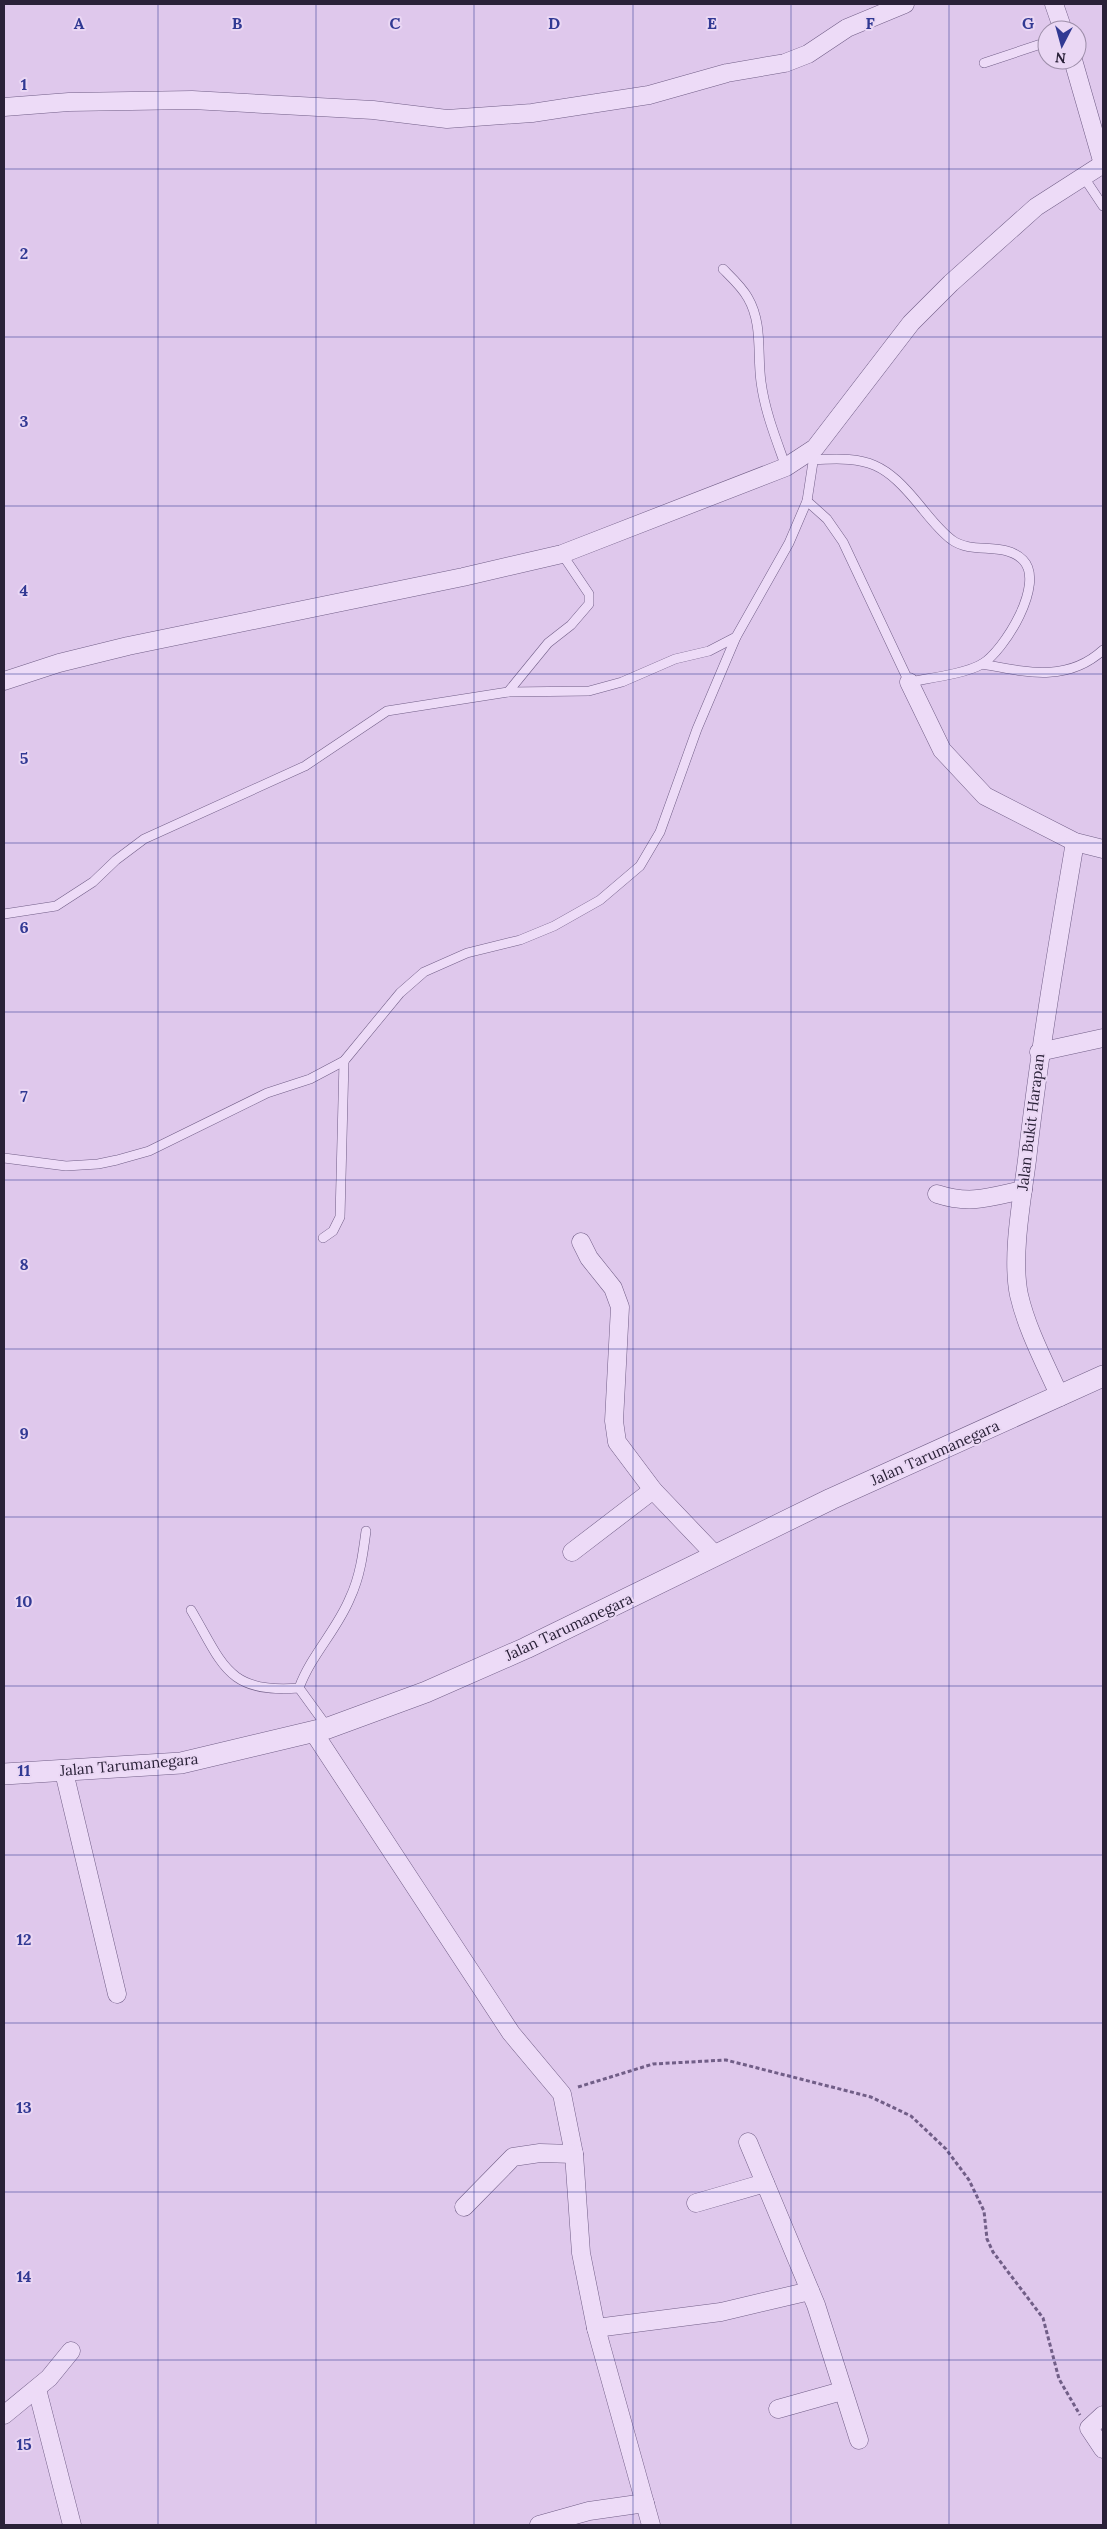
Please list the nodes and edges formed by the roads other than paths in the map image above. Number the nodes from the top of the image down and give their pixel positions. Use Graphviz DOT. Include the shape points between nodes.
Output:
graph roads {
  1 [pos="905,4"];
  2 [pos="1054,4"];
  3 [pos="1060,20"];
  4 [pos="1037,45"];
  5 [pos="984,64"];
  6 [pos="1076,70"];
  7 [pos="4,107"];
  8 [pos="1103,164"];
  9 [pos="1083,176"];
  10 [pos="1103,206"];
  11 [pos="723,269"];
  12 [pos="814,454"];
  13 [pos="786,467"];
  14 [pos="807,501"];
  15 [pos="562,554"];
  16 [pos="736,637"];
  17 [pos="1103,650"];
  18 [pos="982,664"];
  19 [pos="4,681"];
  20 [pos="908,682"];
  21 [pos="508,692"];
  22 [pos="1075,842"];
  23 [pos="1103,849"];
  24 [pos="4,914"];
  25 [pos="1103,1038"];
  26 [pos="1039,1052"];
  27 [pos="344,1061"];
  28 [pos="4,1158"];
  29 [pos="1023,1190"];
  30 [pos="937,1194"];
  31 [pos="323,1238"];
  32 [pos="581,1242"];
  33 [pos="1103,1376"];
  34 [pos="1060,1397"];
  35 [pos="653,1490"];
  36 [pos="366,1531"];
  37 [pos="572,1552"];
  38 [pos="716,1556"];
  39 [pos="191,1610"];
  40 [pos="299,1688"];
  41 [pos="321,1731"];
  42 [pos="64,1772"];
  43 [pos="4,1774"];
  44 [pos="117,1994"];
  45 [pos="748,2142"];
  46 [pos="574,2154"];
  47 [pos="765,2183"];
  48 [pos="696,2203"];
  49 [pos="464,2207"];
  50 [pos="810,2291"];
  51 [pos="596,2328"];
  52 [pos="71,2351"];
  53 [pos="37,2389"];
  54 [pos="842,2391"];
  55 [pos="778,2409"];
  56 [pos="4,2415"];
  57 [pos="1103,2415"];
  58 [pos="860,2440"];
  59 [pos="1103,2449"];
  60 [pos="645,2503"];
  61 [pos="72,2525"];
  62 [pos="539,2525"];
  63 [pos="651,2525"];
  1 -- 7 [label="street" via="869,17 808,54 785,63 727,73 649,95 532,113 447,119 373,110 192,100 69,102"];
  2 -- 3 [label="street"];
  4 -- 5 [label="lane"];
  6 -- 8 [label="street"];
  8 -- 9 [label="street"];
  9 -- 10 [label="lane"];
  9 -- 12 [label="street" via="1036,207 950,283 911,323"];
  11 -- 13 [label="lane" via="743,290 754,312 765,404"];
  12 -- 13 [label="street"];
  12 -- 14 [label="lane"];
  12 -- 18 [label="lane" via="875,464 897,479 953,541 969,547 1010,552 1025,562 1031,575 1029,596 1005,638"];
  13 -- 15 [label="street"];
  14 -- 16 [label="lane" via="789,543"];
  14 -- 20 [label="lane" via="827,518 843,542"];
  15 -- 19 [label="street" via="128,646"];
  15 -- 21 [label="lane" via="589,594 589,604 537,656"];
  16 -- 21 [label="lane" via="709,651 666,662 606,687 567,692"];
  16 -- 27 [label="lane" via="697,729 660,832 640,866 600,900 554,926 520,940 466,953 424,972 400,992"];
  17 -- 18 [label="lane" via="1076,668 1052,673 1034,674"];
  18 -- 20 [label="lane"];
  20 -- 22 [label="street" via="942,750 979,791"];
  21 -- 24 [label="lane" via="386,711 305,766 144,839 93,882 56,906"];
  22 -- 23 [label="street"];
  22 -- 26 [label="street, Jalan Bukit Harapan"];
  25 -- 26 [label="street"];
  26 -- 29 [label="street, Jalan Bukit Harapan"];
  27 -- 28 [label="lane" via="310,1080 267,1093 149,1151 98,1164 66,1166"];
  27 -- 31 [label="lane" via="340,1217 332,1231"];
  29 -- 30 [label="street" via="971,1201"];
  29 -- 34 [label="street, Jalan Bukit Harapan" via="1017,1268 1019,1295"];
  32 -- 35 [label="street" via="589,1258 613,1288 620,1307 615,1438 619,1448"];
  33 -- 34 [label="street, Jalan Tarumanegara"];
  34 -- 38 [label="street, Jalan Tarumanegara" via="831,1499"];
  35 -- 37 [label="street"];
  35 -- 38 [label="street"];
  36 -- 40 [label="lane" via="358,1579 350,1599 312,1659"];
  38 -- 41 [label="street, Jalan Tarumanegara" via="526,1648 426,1692"];
  39 -- 40 [label="lane" via="224,1666 238,1680 269,1689"];
  40 -- 41 [label="lane"];
  41 -- 42 [label="street, Jalan Tarumanegara" via="181,1763"];
  41 -- 46 [label="street" via="511,2033 562,2094"];
  42 -- 43 [label="street, Jalan Tarumanegara"];
  42 -- 44 [label="street"];
  45 -- 47 [label="street"];
  46 -- 49 [label="street" via="540,2153 513,2157"];
  46 -- 51 [label="street" via="581,2253"];
  47 -- 48 [label="street"];
  47 -- 50 [label="street"];
  50 -- 51 [label="street" via="720,2312"];
  50 -- 54 [label="street"];
  51 -- 60 [label="street"];
  52 -- 53 [label="street"];
  53 -- 56 [label="street"];
  53 -- 61 [label="street"];
  54 -- 55 [label="street"];
  54 -- 58 [label="street"];
  57 -- 59 [label="street" via="1089,2428"];
  60 -- 62 [label="street" via="589,2510"];
  60 -- 63 [label="street"];
}
